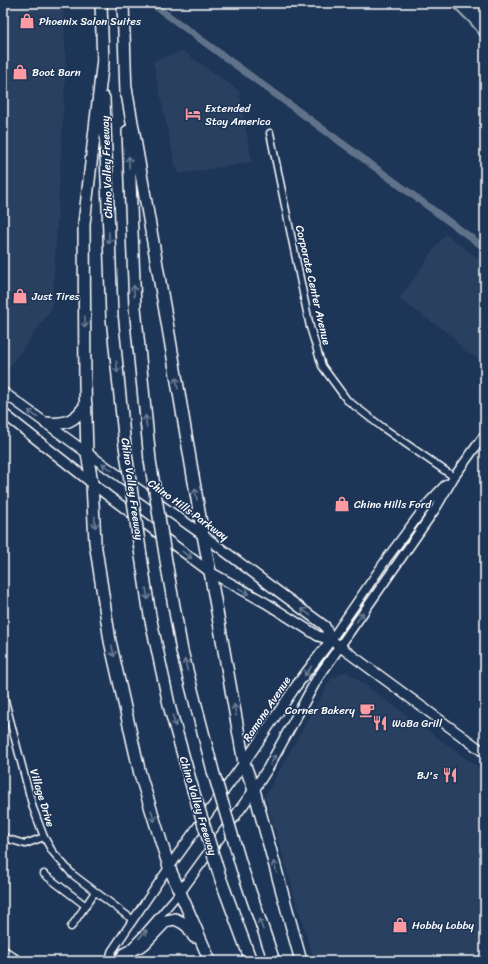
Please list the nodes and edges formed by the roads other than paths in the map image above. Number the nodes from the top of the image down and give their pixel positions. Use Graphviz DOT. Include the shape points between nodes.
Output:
graph roads {
  1 [pos="101,3"];
  2 [pos="123,3"];
  3 [pos="103,59"];
  4 [pos="126,88"];
  5 [pos="270,132"];
  6 [pos="3,392"];
  7 [pos="86,404"];
  8 [pos="3,413"];
  9 [pos="46,424"];
  10 [pos="485,434"];
  11 [pos="87,454"];
  12 [pos="454,476"];
  13 [pos="92,483"];
  14 [pos="203,535"];
  15 [pos="210,572"];
  16 [pos="331,640"];
  17 [pos="340,646"];
  18 [pos="3,693"];
  19 [pos="485,753"];
  20 [pos="244,763"];
  21 [pos="254,790"];
  22 [pos="3,835"];
  23 [pos="44,837"];
  24 [pos="169,867"];
  25 [pos="44,874"];
  26 [pos="95,892"];
  27 [pos="180,892"];
  28 [pos="86,906"];
  29 [pos="133,920"];
  30 [pos="71,927"];
  31 [pos="3,949"];
  32 [pos="124,954"];
  33 [pos="20,961"];
  34 [pos="109,961"];
  35 [pos="115,961"];
  36 [pos="210,961"];
  37 [pos="251,961"];
  38 [pos="274,961"];
  39 [pos="301,961"];
  1 -- 3 [label="highway, Chino Valley Freeway"];
  2 -- 4 [label="highway, Chino Valley Freeway"];
  3 -- 7 [label="highway, one-way" via="84,224"];
  3 -- 37 [label="highway, Chino Valley Freeway, one-way, bridge" via="112,317 125,446 150,616 170,709 193,790 221,880"];
  14 -- 4 [label="highway, one-way"];
  38 -- 4 [label="highway, Chino Valley Freeway, one-way, bridge" via="242,868 213,771 182,650 167,566 150,460 135,308"];
  5 -- 12 [label="street, Corporate Center Avenue" via="310,327 322,366 348,400 382,427"];
  9 -- 6 [label="main road, Chino Hills Parkway, one-way"];
  7 -- 9 [label="highway" via="74,418 57,424"];
  7 -- 11 [label="highway"];
  8 -- 13 [label="main road, Chino Hills Parkway"];
  9 -- 11 [label="main road, Chino Hills Parkway"];
  10 -- 12 [label="main road, Ramona Avenue"];
  11 -- 13 [label="highway"];
  14 -- 11 [label="main road, Chino Hills Parkway, one-way"];
  12 -- 16 [label="main road, Ramona Avenue" via="428,503"];
  17 -- 12 [label="main road, Ramona Avenue, one-way" via="436,508"];
  13 -- 15 [label="main road, Chino Hills Parkway, one-way"];
  13 -- 24 [label="highway, one-way" via="96,542 110,641 140,774"];
  14 -- 15 [label="highway"];
  16 -- 14 [label="main road, Chino Hills Parkway, one-way" via="325,626"];
  15 -- 16 [label="main road, Chino Hills Parkway, one-way" via="318,636"];
  20 -- 15 [label="highway, one-way"];
  16 -- 17 [label="main road, Chino Hills Parkway"];
  16 -- 20 [label="main road, Ramona Avenue, one-way" via="296,686"];
  17 -- 19 [label="main road, Chino Hills Parkway"];
  21 -- 17 [label="main road, Ramona Avenue, one-way" via="317,679"];
  18 -- 23 [label="street, Village Drive" via="33,808"];
  20 -- 21 [label="highway"];
  20 -- 24 [label="main road, Ramona Avenue"];
  21 -- 27 [label="main road, Ramona Avenue"];
  39 -- 21 [label="highway, one-way"];
  22 -- 23 [label="street" via="5,838 25,844"];
  23 -- 26 [label="street, Village Drive" via="52,851 72,874"];
  24 -- 27 [label="highway"];
  24 -- 29 [label="street, Ramona Avenue"];
  25 -- 28 [label="street"];
  26 -- 28 [label="street"];
  26 -- 29 [label="street, Village Drive"];
  32 -- 27 [label="street, Ramona Avenue, one-way"];
  27 -- 36 [label="highway"];
  28 -- 30 [label="street"];
  29 -- 34 [label="street, Ramona Avenue" via="112,951"];
  31 -- 33 [label="street"];
  32 -- 35 [label="street, Ramona Avenue"];
  32 -- 36 [label="highway" via="144,944 166,921 175,919 188,927"];
}
